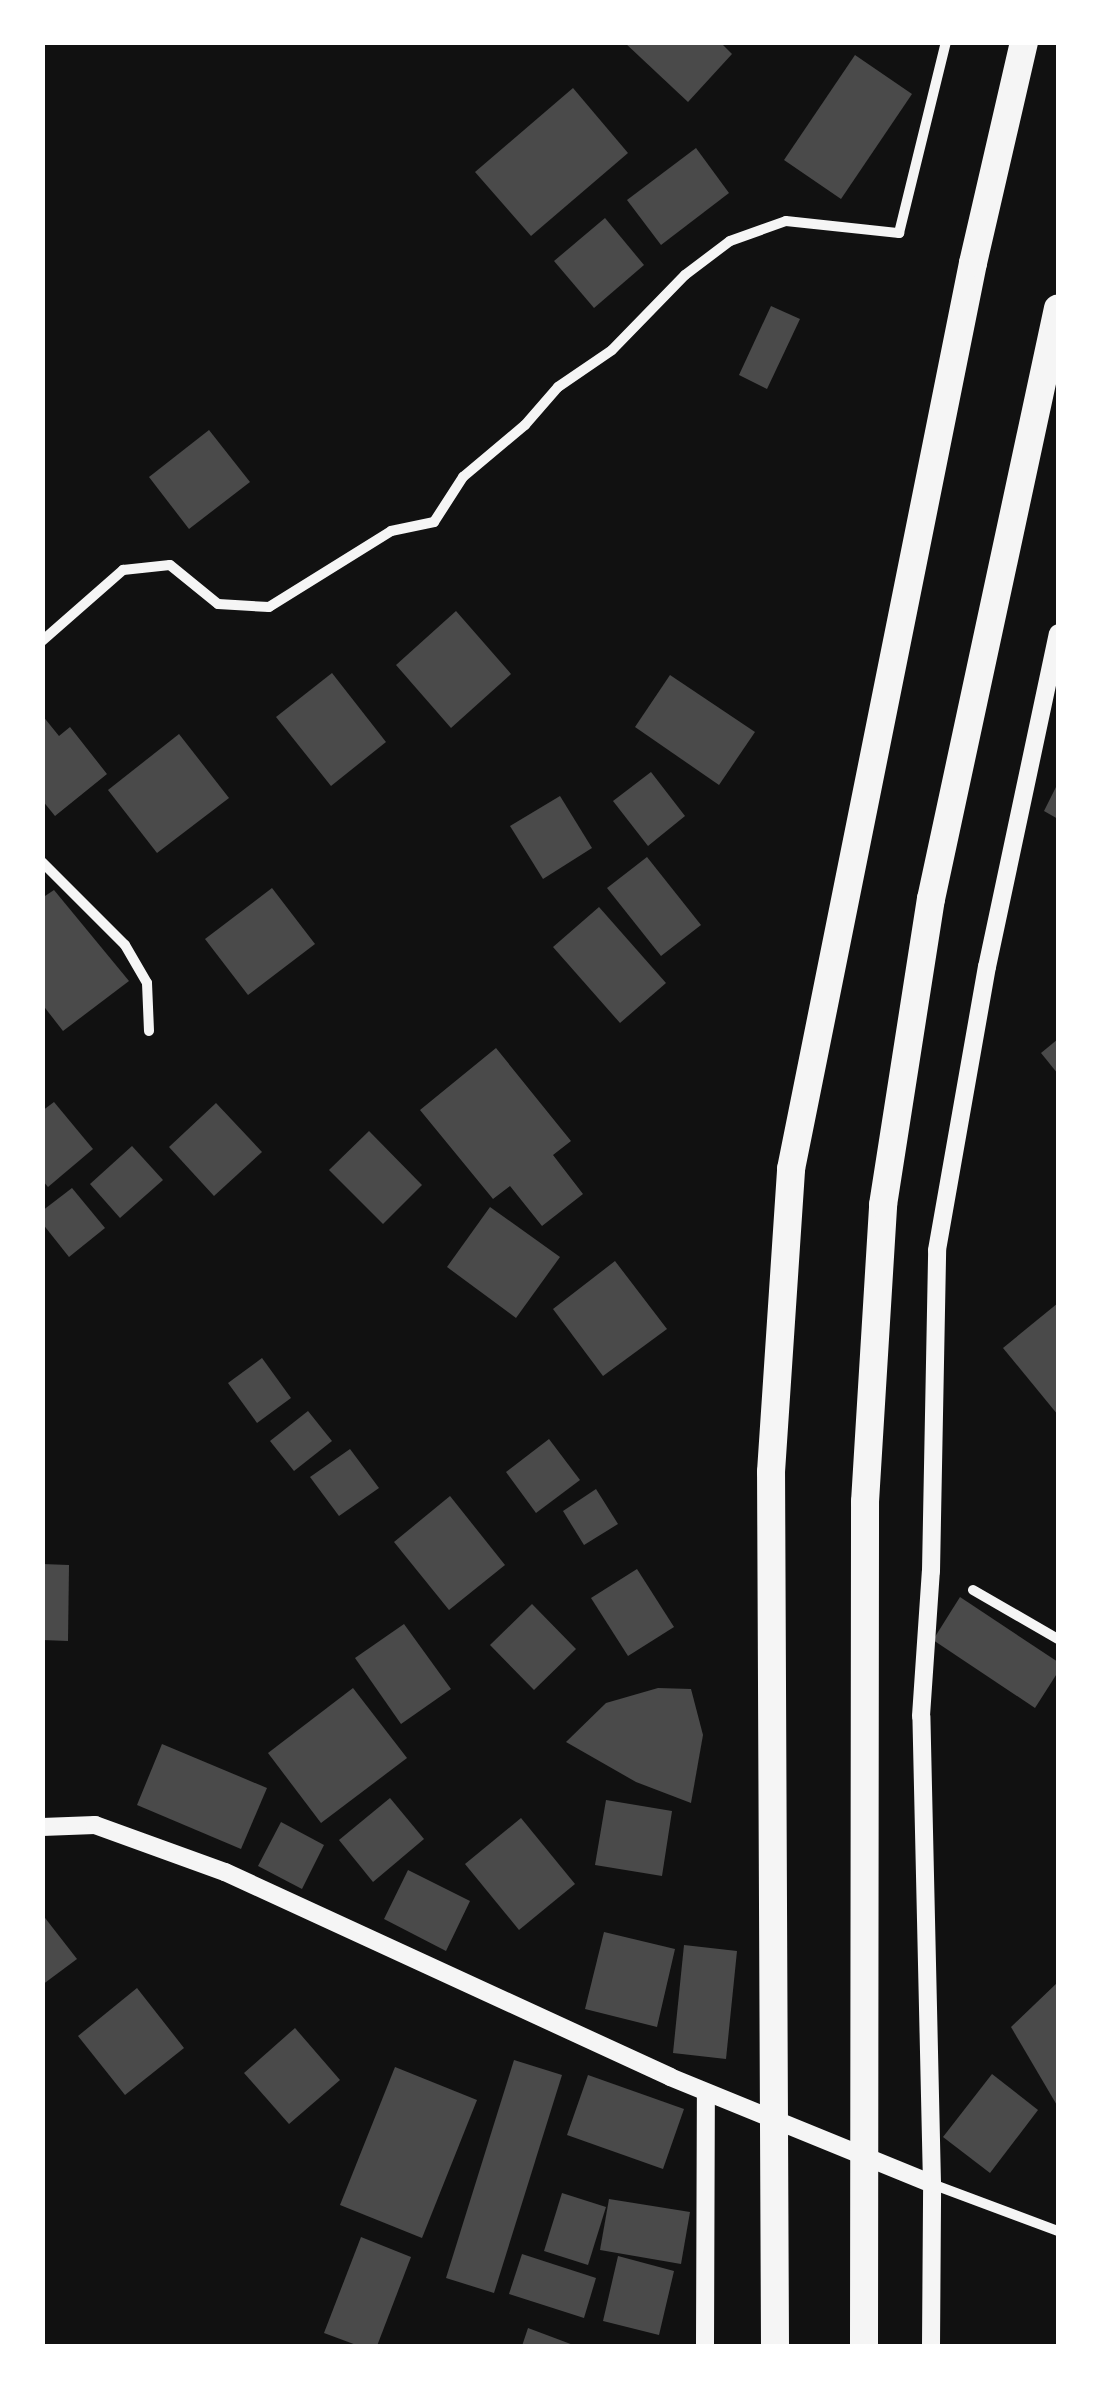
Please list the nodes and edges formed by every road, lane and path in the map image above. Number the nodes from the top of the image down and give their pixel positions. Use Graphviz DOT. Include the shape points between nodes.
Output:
graph roads {
  1 [pos="946,42"];
  2 [pos="1024,42"];
  3 [pos="1058,308"];
  4 [pos="1058,633"];
  5 [pos="42,641"];
  6 [pos="42,862"];
  7 [pos="149,1031"];
  8 [pos="973,1590"];
  9 [pos="1058,1638"];
  10 [pos="42,1827"];
  11 [pos="706,2093"];
  12 [pos="932,2184"];
  13 [pos="1058,2231"];
  14 [pos="706,2346"];
  15 [pos="776,2346"];
  16 [pos="864,2346"];
  17 [pos="931,2346"];
  1 -- 5 [label="street" via="899,233 786,220 730,241 462,477 434,522 391,531 269,608 218,604 170,564 123,570"];
  2 -- 15 [label="highway" via="973,263 791,1169 772,1472"];
  3 -- 16 [label="highway" via="932,898 883,1205 865,1502"];
  4 -- 12 [label="street" via="986,967 937,1250 922,1716"];
  6 -- 7 [label="street" via="125,945 147,983"];
  8 -- 9 [label="street"];
  10 -- 11 [label="street" via="95,1825 226,1872"];
  11 -- 12 [label="street"];
  11 -- 14 [label="street"];
  12 -- 13 [label="street"];
  12 -- 17 [label="street"];
}
